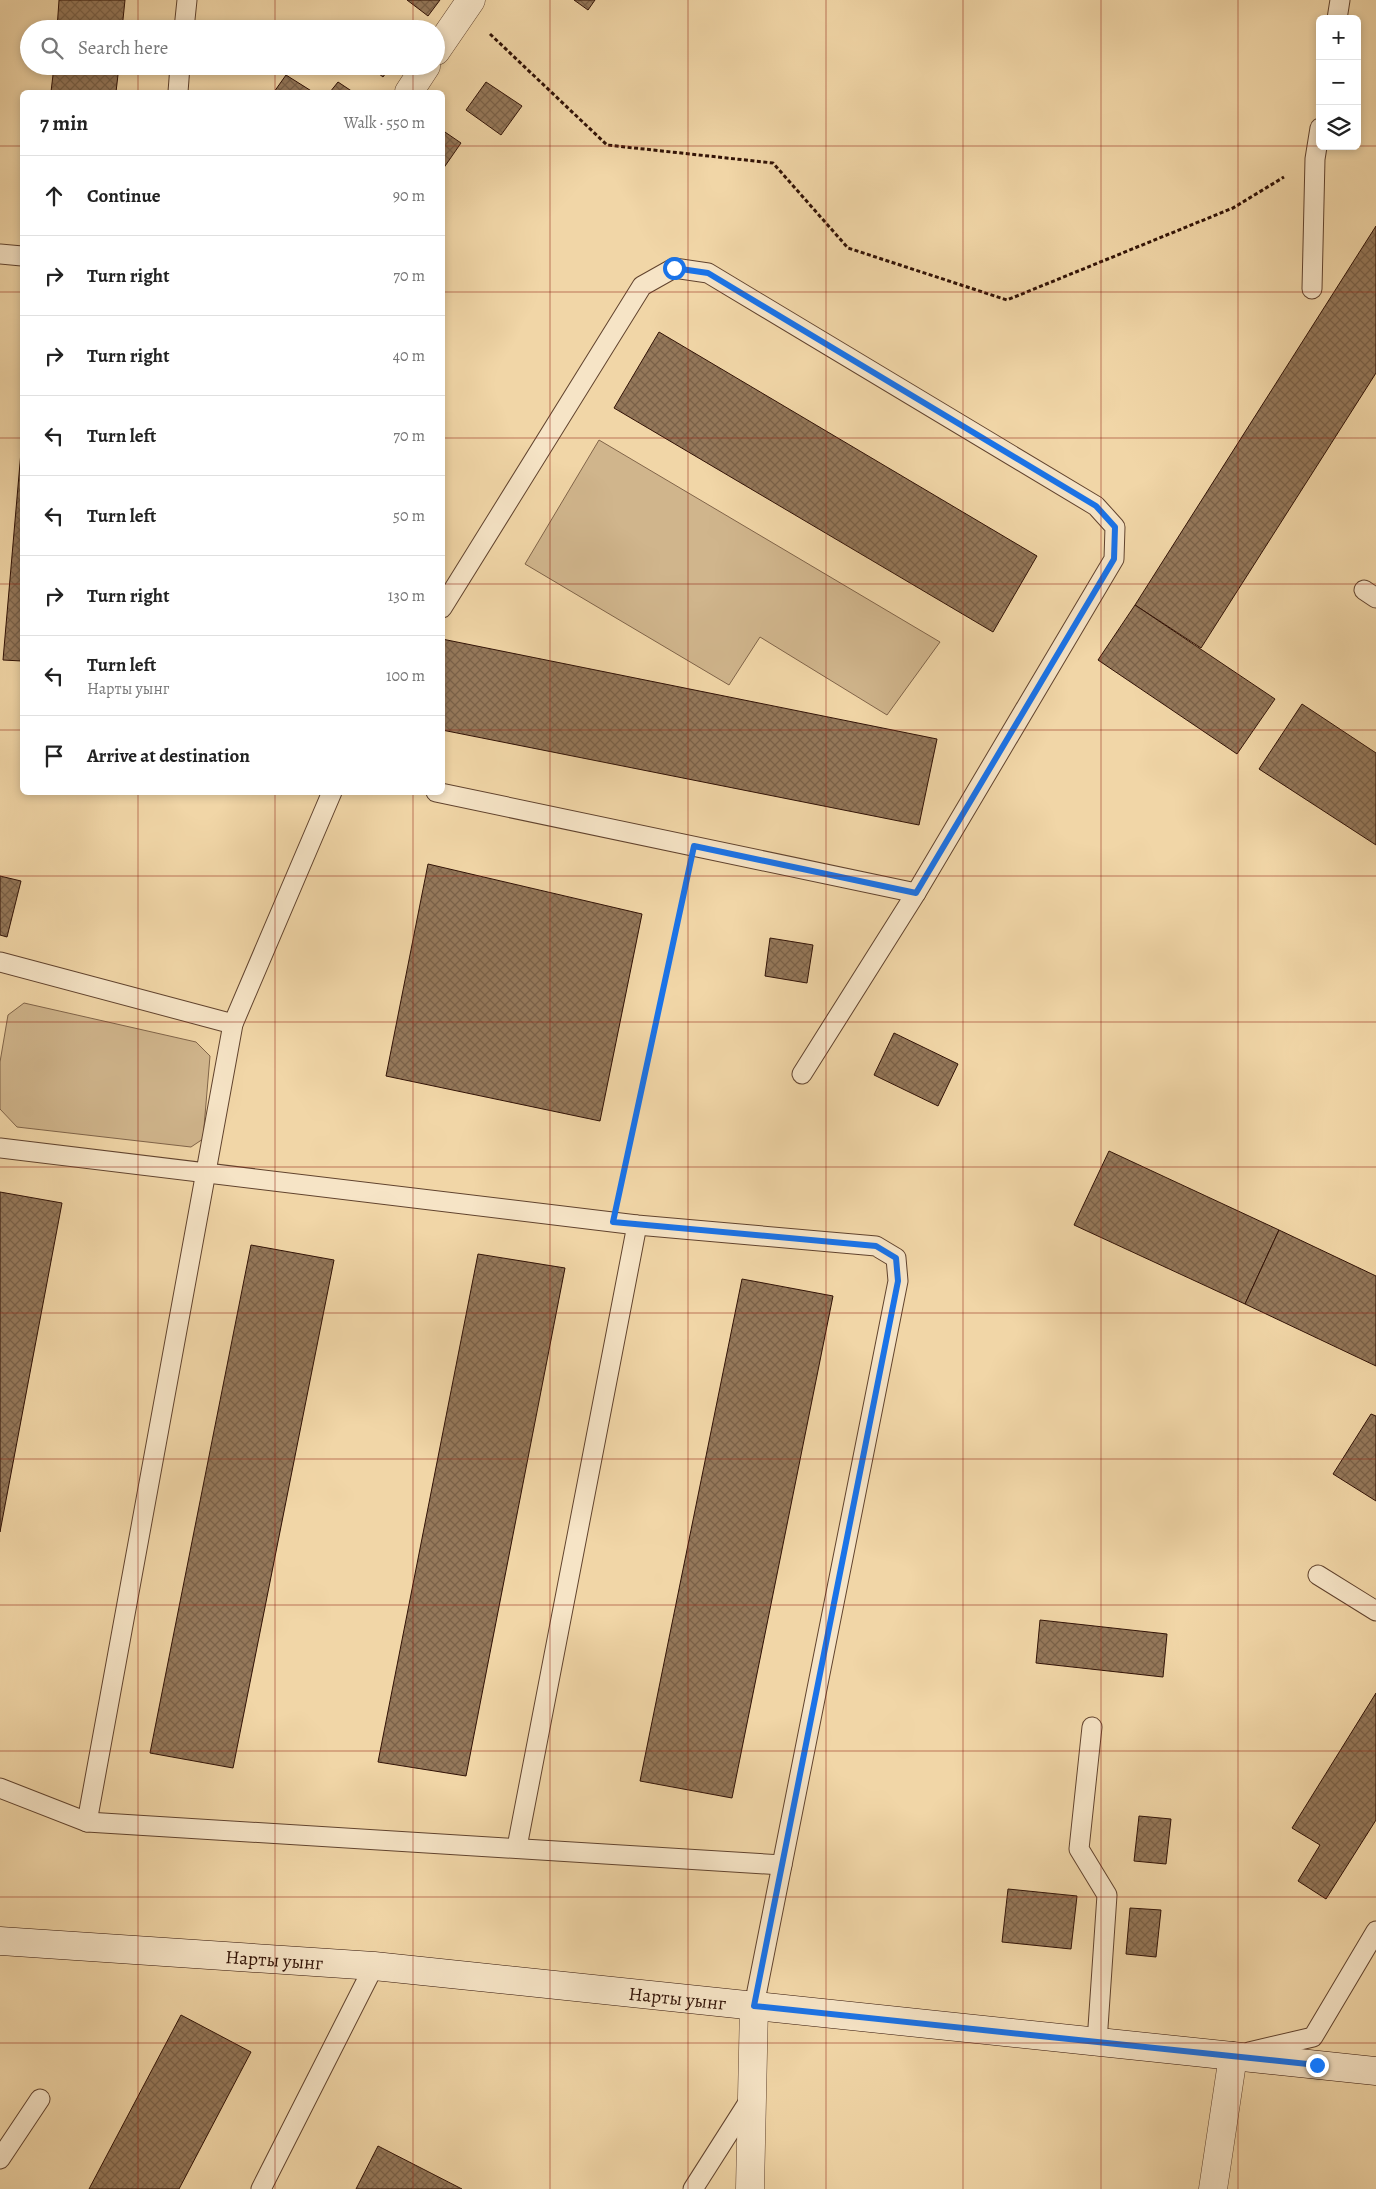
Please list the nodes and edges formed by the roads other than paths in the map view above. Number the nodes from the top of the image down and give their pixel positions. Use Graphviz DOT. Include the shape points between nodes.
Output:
graph roads {
  1 [pos="187,0"];
  2 [pos="1340,0"];
  3 [pos="468,5"];
  4 [pos="1338,15"];
  5 [pos="185,20"];
  6 [pos="445,39"];
  7 [pos="179,75"];
  8 [pos="420,75"];
  9 [pos="178,90"];
  10 [pos="410,90"];
  11 [pos="1316,150"];
  12 [pos="0,254"];
  13 [pos="20,256"];
  14 [pos="1312,289"];
  15 [pos="445,603"];
  16 [pos="445,794"];
  17 [pos="331,795"];
  18 [pos="916,893"];
  19 [pos="0,962"];
  20 [pos="233,1024"];
  21 [pos="802,1074"];
  22 [pos="0,1148"];
  23 [pos="206,1172"];
  24 [pos="637,1224"];
  25 [pos="1318,1575"];
  26 [pos="1376,1611"];
  27 [pos="1092,1727"];
  28 [pos="0,1788"];
  29 [pos="88,1822"];
  30 [pos="517,1847"];
  31 [pos="782,1865"];
  32 [pos="0,1925"];
  33 [pos="1376,1931"];
  34 [pos="0,1941"];
  35 [pos="38,1943"];
  36 [pos="374,1966"];
  37 [pos="754,2006"];
  38 [pos="1097,2042"];
  39 [pos="1233,2056"];
  40 [pos="1376,2071"];
  41 [pos="753,2095"];
  42 [pos="40,2099"];
  43 [pos="0,2159"];
  44 [pos="261,2189"];
  45 [pos="693,2189"];
  46 [pos="750,2189"];
  47 [pos="1214,2189"];
  1 -- 5 [label="lane"];
  2 -- 4 [label="lane"];
  3 -- 6 [label="street"];
  7 -- 9 [label="lane"];
  8 -- 10 [label="street"];
  11 -- 14 [label="lane"];
  12 -- 13 [label="lane"];
  15 -- 18 [label="lane" via="642,286 674,268 708,273 1096,506 1115,527 1114,559"];
  16 -- 18 [label="lane"];
  17 -- 20 [label="lane"];
  18 -- 21 [label="lane"];
  19 -- 20 [label="lane"];
  20 -- 23 [label="lane"];
  22 -- 23 [label="lane"];
  23 -- 24 [label="lane"];
  23 -- 29 [label="lane"];
  24 -- 30 [label="lane"];
  24 -- 31 [label="lane" via="876,1246 896,1258 898,1281"];
  25 -- 26 [label="lane"];
  27 -- 38 [label="lane" via="1080,1849 1107,1894"];
  28 -- 29 [label="lane"];
  29 -- 30 [label="lane"];
  30 -- 31 [label="lane"];
  31 -- 37 [label="lane"];
  32 -- 35 [label="street, Нарты уынг"];
  33 -- 39 [label="lane" via="1314,2037"];
  34 -- 35 [label="street, Нарты уынг"];
  35 -- 36 [label="street, Нарты уынг"];
  36 -- 37 [label="street, Нарты уынг"];
  36 -- 44 [label="lane"];
  37 -- 38 [label="street, Нарты уынг"];
  37 -- 41 [label="street"];
  38 -- 39 [label="street, Нарты уынг"];
  39 -- 40 [label="street, Нарты уынг"];
  39 -- 47 [label="street"];
  41 -- 45 [label="lane"];
  41 -- 46 [label="street"];
  42 -- 43 [label="lane"];
}
